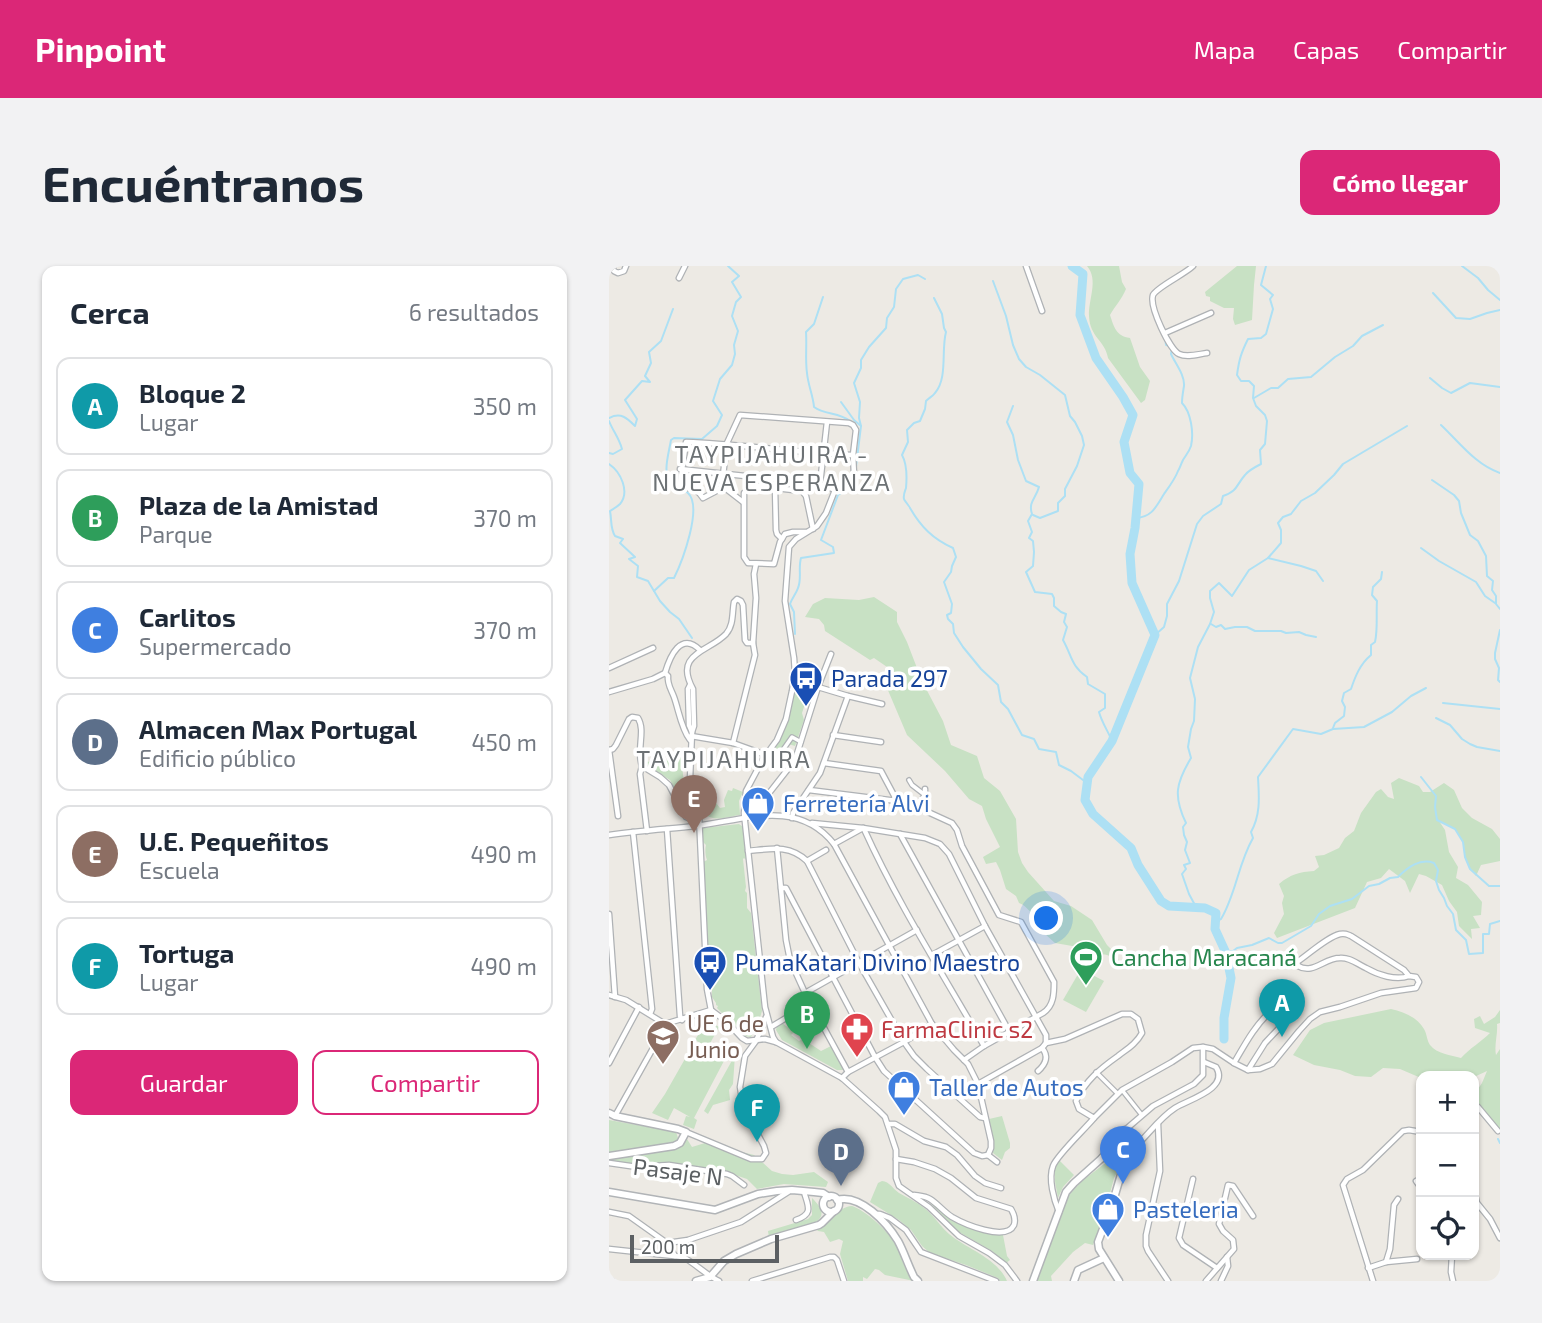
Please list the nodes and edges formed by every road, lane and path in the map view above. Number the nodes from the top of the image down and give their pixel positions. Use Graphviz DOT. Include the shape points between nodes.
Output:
graph roads {
  1 [pos="612,266"];
  2 [pos="626,266"];
  3 [pos="685,266"];
  4 [pos="1026,266"];
  5 [pos="1193,266"];
  6 [pos="679,278"];
  7 [pos="1042,311"];
  8 [pos="1211,313"];
  9 [pos="1165,333"];
  10 [pos="1207,353"];
  11 [pos="827,422"];
  12 [pos="727,443"];
  13 [pos="823,454"];
  14 [pos="853,455"];
  15 [pos="680,470"];
  16 [pos="723,475"];
  17 [pos="749,485"];
  18 [pos="820,485"];
  19 [pos="724,487"];
  20 [pos="775,487"];
  21 [pos="835,490"];
  22 [pos="744,493"];
  23 [pos="743,502"];
  24 [pos="813,528"];
  25 [pos="807,533"];
  26 [pos="782,539"];
  27 [pos="756,564"];
  28 [pos="753,643"];
  29 [pos="653,648"];
  30 [pos="701,650"];
  31 [pos="831,654"];
  32 [pos="609,667"];
  33 [pos="665,673"];
  34 [pos="818,687"];
  35 [pos="609,692"];
  36 [pos="848,696"];
  37 [pos="883,704"];
  38 [pos="833,736"];
  39 [pos="691,737"];
  40 [pos="801,742"];
  41 [pos="881,742"];
  42 [pos="733,743"];
  43 [pos="609,750"];
  44 [pos="766,755"];
  45 [pos="778,757"];
  46 [pos="824,763"];
  47 [pos="642,766"];
  48 [pos="909,780"];
  49 [pos="810,790"];
  50 [pos="925,792"];
  51 [pos="897,801"];
  52 [pos="917,807"];
  53 [pos="760,815"];
  54 [pos="618,816"];
  55 [pos="792,818"];
  56 [pos="745,819"];
  57 [pos="809,823"];
  58 [pos="699,825"];
  59 [pos="863,828"];
  60 [pos="667,829"];
  61 [pos="647,831"];
  62 [pos="633,832"];
  63 [pos="900,833"];
  64 [pos="609,835"];
  65 [pos="834,844"];
  66 [pos="777,848"];
  67 [pos="826,850"];
  68 [pos="748,851"];
  69 [pos="807,861"];
  70 [pos="781,888"];
  71 [pos="609,914"];
  72 [pos="985,926"];
  73 [pos="917,930"];
  74 [pos="959,941"];
  75 [pos="889,946"];
  76 [pos="932,955"];
  77 [pos="859,963"];
  78 [pos="1409,976"];
  79 [pos="833,978"];
  80 [pos="805,993"];
  81 [pos="611,997"];
  82 [pos="811,1003"];
  83 [pos="639,1007"];
  84 [pos="711,1010"];
  85 [pos="1272,1010"];
  86 [pos="650,1014"];
  87 [pos="766,1016"];
  88 [pos="1036,1017"];
  89 [pos="682,1020"];
  90 [pos="665,1024"];
  91 [pos="932,1024"];
  92 [pos="1282,1025"];
  93 [pos="771,1027"];
  94 [pos="1010,1032"];
  95 [pos="756,1041"];
  96 [pos="776,1042"];
  97 [pos="904,1042"];
  98 [pos="1046,1043"];
  99 [pos="983,1046"];
  100 [pos="1203,1047"];
  101 [pos="1042,1048"];
  102 [pos="875,1057"];
  103 [pos="964,1060"];
  104 [pos="1204,1062"];
  105 [pos="609,1063"];
  106 [pos="1234,1063"];
  107 [pos="1248,1070"];
  108 [pos="1038,1071"];
  109 [pos="848,1072"];
  110 [pos="1096,1072"];
  111 [pos="842,1078"];
  112 [pos="978,1084"];
  113 [pos="1120,1092"];
  114 [pos="1479,1108"];
  115 [pos="1142,1114"];
  116 [pos="612,1115"];
  117 [pos="985,1118"];
  118 [pos="1094,1118"];
  119 [pos="888,1124"];
  120 [pos="1158,1124"];
  121 [pos="1125,1130"];
  122 [pos="1416,1131"];
  123 [pos="1498,1131"];
  124 [pos="686,1132"];
  125 [pos="1128,1142"];
  126 [pos="1139,1143"];
  127 [pos="1113,1144"];
  128 [pos="988,1154"];
  129 [pos="609,1156"];
  130 [pos="1131,1156"];
  131 [pos="1102,1158"];
  132 [pos="896,1159"];
  133 [pos="1116,1160"];
  134 [pos="997,1162"];
  135 [pos="609,1163"];
  136 [pos="1122,1171"];
  137 [pos="1193,1179"];
  138 [pos="744,1185"];
  139 [pos="1001,1188"];
  140 [pos="792,1190"];
  141 [pos="609,1192"];
  142 [pos="808,1192"];
  143 [pos="913,1195"];
  144 [pos="829,1197"];
  145 [pos="1476,1197"];
  146 [pos="1398,1199"];
  147 [pos="837,1206"];
  148 [pos="824,1207"];
  149 [pos="609,1212"];
  150 [pos="1060,1212"];
  151 [pos="875,1214"];
  152 [pos="1253,1216"];
  153 [pos="796,1220"];
  154 [pos="819,1225"];
  155 [pos="1500,1238"];
  156 [pos="667,1243"];
  157 [pos="609,1249"];
  158 [pos="676,1256"];
  159 [pos="1227,1256"];
  160 [pos="1104,1258"];
  161 [pos="1416,1259"];
  162 [pos="1452,1260"];
  163 [pos="1386,1262"];
  164 [pos="1217,1268"];
  165 [pos="1368,1268"];
  166 [pos="710,1277"];
  167 [pos="696,1281"];
  168 [pos="719,1281"];
  169 [pos="751,1281"];
  170 [pos="844,1281"];
  171 [pos="918,1281"];
  172 [pos="996,1281"];
  173 [pos="1017,1281"];
  174 [pos="1033,1281"];
  175 [pos="1074,1281"];
  176 [pos="1119,1281"];
  177 [pos="1168,1281"];
  178 [pos="1206,1281"];
  179 [pos="1221,1281"];
  180 [pos="1373,1281"];
  181 [pos="1453,1281"];
  1 -- 2 [label="street" via="618,273"];
  3 -- 6 [label="street"];
  4 -- 7 [label="street"];
  5 -- 9 [label="street" via="1153,296 1157,321"];
  8 -- 9 [label="street"];
  9 -- 10 [label="street" via="1178,354"];
  11 -- 12 [label="street" via="740,415"];
  11 -- 13 [label="street"];
  11 -- 14 [label="street" via="853,425"];
  12 -- 13 [label="street"];
  12 -- 15 [label="street" via="686,442"];
  12 -- 16 [label="street"];
  13 -- 14 [label="street"];
  13 -- 18 [label="street"];
  14 -- 21 [label="street" via="851,481"];
  15 -- 16 [label="street"];
  15 -- 19 [label="street" via="680,484 696,490 702,498"];
  16 -- 18 [label="street"];
  16 -- 19 [label="street"];
  17 -- 20 [label="street"];
  18 -- 21 [label="street"];
  19 -- 23 [label="street"];
  20 -- 24 [label="street" via="804,492"];
  20 -- 26 [label="street" via="776,530"];
  21 -- 24 [label="street" via="826,513"];
  22 -- 23 [label="street"];
  23 -- 27 [label="street" via="744,557"];
  24 -- 25 [label="street"];
  25 -- 26 [label="street" via="790,532"];
  25 -- 44 [label="street" via="789,547 785,601 795,674 786,719"];
  26 -- 27 [label="street" via="774,564"];
  27 -- 28 [label="street"];
  28 -- 30 [label="street" via="745,640 743,605 737,599 726,634"];
  28 -- 42 [label="street" via="755,655"];
  29 -- 32 [label="street"];
  30 -- 33 [label="street" via="690,644 679,646"];
  30 -- 39 [label="street" via="689,663"];
  31 -- 34 [label="street"];
  33 -- 35 [label="street"];
  33 -- 39 [label="street" via="686,734"];
  34 -- 36 [label="street"];
  34 -- 40 [label="street"];
  36 -- 37 [label="street"];
  36 -- 38 [label="street"];
  38 -- 41 [label="street"];
  38 -- 46 [label="street"];
  39 -- 42 [label="street"];
  39 -- 58 [label="street" via="690,779"];
  40 -- 45 [label="street" via="792,737"];
  40 -- 53 [label="street" via="795,760 759,806"];
  42 -- 44 [label="street"];
  43 -- 47 [label="street" via="629,719 638,718"];
  43 -- 54 [label="street"];
  44 -- 56 [label="street" via="746,791"];
  46 -- 49 [label="street"];
  46 -- 51 [label="street" via="881,771"];
  47 -- 58 [label="street" via="669,785 686,817"];
  47 -- 61 [label="street"];
  48 -- 50 [label="street"];
  49 -- 51 [label="street"];
  49 -- 55 [label="street"];
  50 -- 52 [label="street"];
  51 -- 52 [label="street"];
  52 -- 88 [label="street" via="952,823 999,915 1021,922 1054,982 1051,1005"];
  53 -- 55 [label="street"];
  53 -- 56 [label="street"];
  55 -- 57 [label="street"];
  56 -- 58 [label="street"];
  56 -- 68 [label="street"];
  57 -- 59 [label="street"];
  57 -- 65 [label="street"];
  58 -- 60 [label="street"];
  58 -- 84 [label="street"];
  59 -- 63 [label="street"];
  59 -- 65 [label="street"];
  59 -- 73 [label="street"];
  60 -- 61 [label="street"];
  60 -- 89 [label="street"];
  61 -- 62 [label="street"];
  62 -- 64 [label="street"];
  62 -- 86 [label="street"];
  63 -- 72 [label="street" via="940,844"];
  63 -- 74 [label="street"];
  65 -- 75 [label="street"];
  66 -- 68 [label="street"];
  66 -- 69 [label="street"];
  66 -- 70 [label="street"];
  67 -- 69 [label="street"];
  68 -- 87 [label="street"];
  69 -- 77 [label="street"];
  70 -- 79 [label="street" via="786,888"];
  70 -- 80 [label="street" via="790,960"];
  71 -- 81 [label="street"];
  72 -- 74 [label="street"];
  72 -- 88 [label="street"];
  73 -- 75 [label="street"];
  73 -- 76 [label="street"];
  74 -- 76 [label="street"];
  74 -- 94 [label="street"];
  75 -- 77 [label="street"];
  75 -- 91 [label="street"];
  76 -- 99 [label="street"];
  77 -- 79 [label="street"];
  77 -- 97 [label="street"];
  78 -- 78 [label="street" via="1383,975 1341,957 1308,970 1297,962 1346,934"];
  78 -- 107 [label="street" via="1419,982 1416,988 1381,993 1320,1012 1272,1064"];
  79 -- 80 [label="street"];
  79 -- 102 [label="street"];
  80 -- 82 [label="street"];
  81 -- 83 [label="street"];
  82 -- 93 [label="street"];
  82 -- 109 [label="street"];
  83 -- 86 [label="street"];
  83 -- 105 [label="street"];
  84 -- 89 [label="street"];
  84 -- 95 [label="street" via="742,1038"];
  85 -- 106 [label="street"];
  86 -- 90 [label="street"];
  87 -- 93 [label="street"];
  87 -- 95 [label="street"];
  88 -- 94 [label="street"];
  88 -- 98 [label="street"];
  89 -- 90 [label="street"];
  90 -- 116 [label="street"];
  91 -- 97 [label="street"];
  91 -- 103 [label="street"];
  92 -- 107 [label="street"];
  93 -- 96 [label="street"];
  94 -- 99 [label="street"];
  95 -- 96 [label="street"];
  95 -- 124 [label="street" via="745,1056 740,1087 746,1113 765,1146 764,1157 739,1156"];
  96 -- 111 [label="street"];
  97 -- 102 [label="street"];
  97 -- 117 [label="street" via="936,1077"];
  98 -- 101 [label="street"];
  98 -- 110 [label="street" via="1131,1014 1138,1019 1142,1033 1138,1041"];
  99 -- 103 [label="street"];
  100 -- 104 [label="street"];
  100 -- 106 [label="street"];
  100 -- 113 [label="street" via="1193,1048"];
  101 -- 108 [label="street" via="1046,1060"];
  101 -- 112 [label="street"];
  102 -- 109 [label="street"];
  102 -- 128 [label="street" via="884,1071 974,1153"];
  103 -- 112 [label="street"];
  104 -- 115 [label="street" via="1203,1074 1194,1084"];
  104 -- 120 [label="street" via="1216,1068 1219,1081"];
  106 -- 107 [label="street"];
  109 -- 111 [label="street"];
  110 -- 113 [label="street"];
  110 -- 118 [label="street" via="1076,1101 1082,1112"];
  111 -- 119 [label="street"];
  112 -- 117 [label="street"];
  113 -- 115 [label="street"];
  113 -- 118 [label="street"];
  114 -- 123 [label="street"];
  115 -- 121 [label="street"];
  116 -- 124 [label="main road"];
  117 -- 128 [label="street" via="992,1148"];
  118 -- 150 [label="street" via="1053,1164 1052,1185"];
  119 -- 132 [label="street"];
  119 -- 139 [label="street" via="946,1147 975,1176"];
  120 -- 126 [label="street"];
  120 -- 177 [label="street" via="1160,1171 1146,1246"];
  121 -- 125 [label="main road"];
  121 -- 127 [label="main road"];
  122 -- 165 [label="street" via="1403,1132 1343,1185"];
  124 -- 129 [label="main road" via="674,1146"];
  125 -- 126 [label="main road"];
  125 -- 127 [label="main road"];
  125 -- 130 [label="main road"];
  126 -- 130 [label="main road"];
  127 -- 131 [label="main road"];
  127 -- 133 [label="main road" via="1111,1153"];
  128 -- 134 [label="street"];
  130 -- 133 [label="main road"];
  130 -- 136 [label="main road"];
  131 -- 133 [label="main road"];
  131 -- 150 [label="main road" via="1069,1189"];
  132 -- 143 [label="street" via="897,1182"];
  132 -- 143 [label="street" via="936,1168 976,1198 1011,1209 1014,1225 1004,1233 979,1228 953,1217 929,1198"];
  133 -- 136 [label="main road"];
  135 -- 138 [label="street, Pasaje N" via="727,1174"];
  136 -- 160 [label="main road" via="1098,1242"];
  137 -- 164 [label="street" via="1179,1238"];
  140 -- 141 [label="main road" via="758,1194 715,1210"];
  140 -- 142 [label="main road"];
  140 -- 156 [label="street" via="741,1222"];
  142 -- 144 [label="main road"];
  142 -- 148 [label="main road"];
  142 -- 153 [label="street" via="808,1213"];
  143 -- 173 [label="street" via="959,1236 1005,1265"];
  144 -- 147 [label="main road"];
  144 -- 148 [label="main road"];
  145 -- 155 [label="street"];
  146 -- 163 [label="street"];
  147 -- 148 [label="main road" via="829,1212"];
  147 -- 151 [label="main road" via="846,1198"];
  147 -- 154 [label="main road"];
  148 -- 154 [label="main road"];
  149 -- 156 [label="street" via="629,1216"];
  150 -- 174 [label="main road"];
  151 -- 171 [label="main road" via="891,1231"];
  151 -- 172 [label="street" via="906,1230 921,1252"];
  152 -- 159 [label="street" via="1228,1185 1219,1224 1233,1240 1234,1249"];
  154 -- 166 [label="main road" via="736,1254"];
  156 -- 158 [label="street"];
  157 -- 158 [label="street"];
  158 -- 166 [label="street"];
  159 -- 164 [label="street"];
  159 -- 179 [label="street"];
  160 -- 175 [label="main road" via="1078,1270"];
  160 -- 176 [label="main road"];
  161 -- 163 [label="street"];
  162 -- 181 [label="street"];
  163 -- 165 [label="street"];
  164 -- 178 [label="street"];
  165 -- 180 [label="street"];
  166 -- 167 [label="main road"];
  166 -- 168 [label="street"];
  169 -- 170 [label="street" via="830,1257 837,1260"];
}
